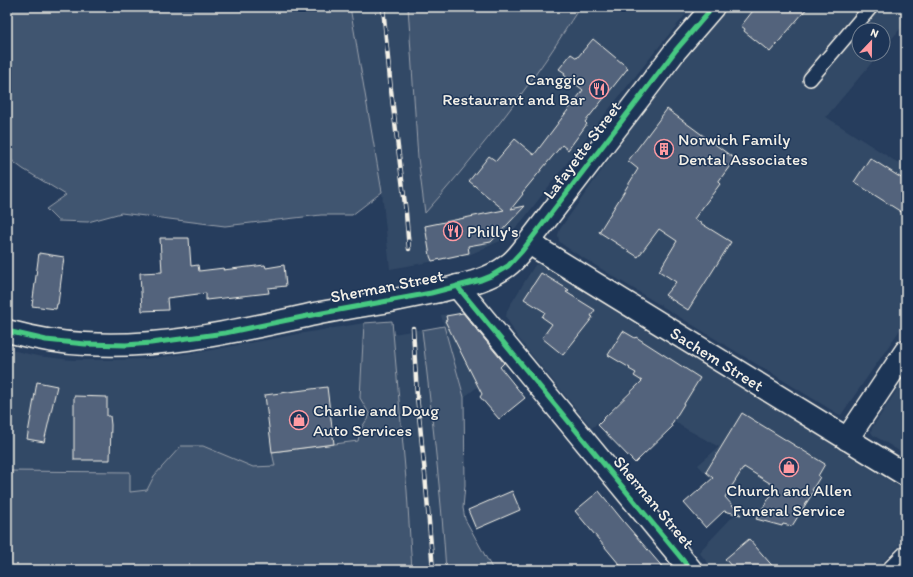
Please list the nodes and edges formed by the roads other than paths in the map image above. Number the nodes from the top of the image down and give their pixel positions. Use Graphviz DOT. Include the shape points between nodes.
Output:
graph roads {
  1 [pos="713,7"];
  2 [pos="871,7"];
  3 [pos="810,79"];
  4 [pos="529,242"];
  5 [pos="448,289"];
  6 [pos="7,331"];
  7 [pos="906,351"];
  8 [pos="847,439"];
  9 [pos="906,475"];
  10 [pos="906,558"];
  11 [pos="691,570"];
  12 [pos="894,570"];
  1 -- 4 [label="street, Lafayette Street" via="676,50"];
  2 -- 3 [label="lane"];
  4 -- 5 [label="street, Lafayette Street" via="508,266 492,276"];
  4 -- 8 [label="street, Sachem Street"];
  5 -- 6 [label="street, Sherman Street, bridge" via="225,333 151,343 68,343"];
  5 -- 11 [label="street, Sherman Street"];
  7 -- 8 [label="street"];
  8 -- 9 [label="street, Sachem Street"];
  10 -- 12 [label="street"];
}
